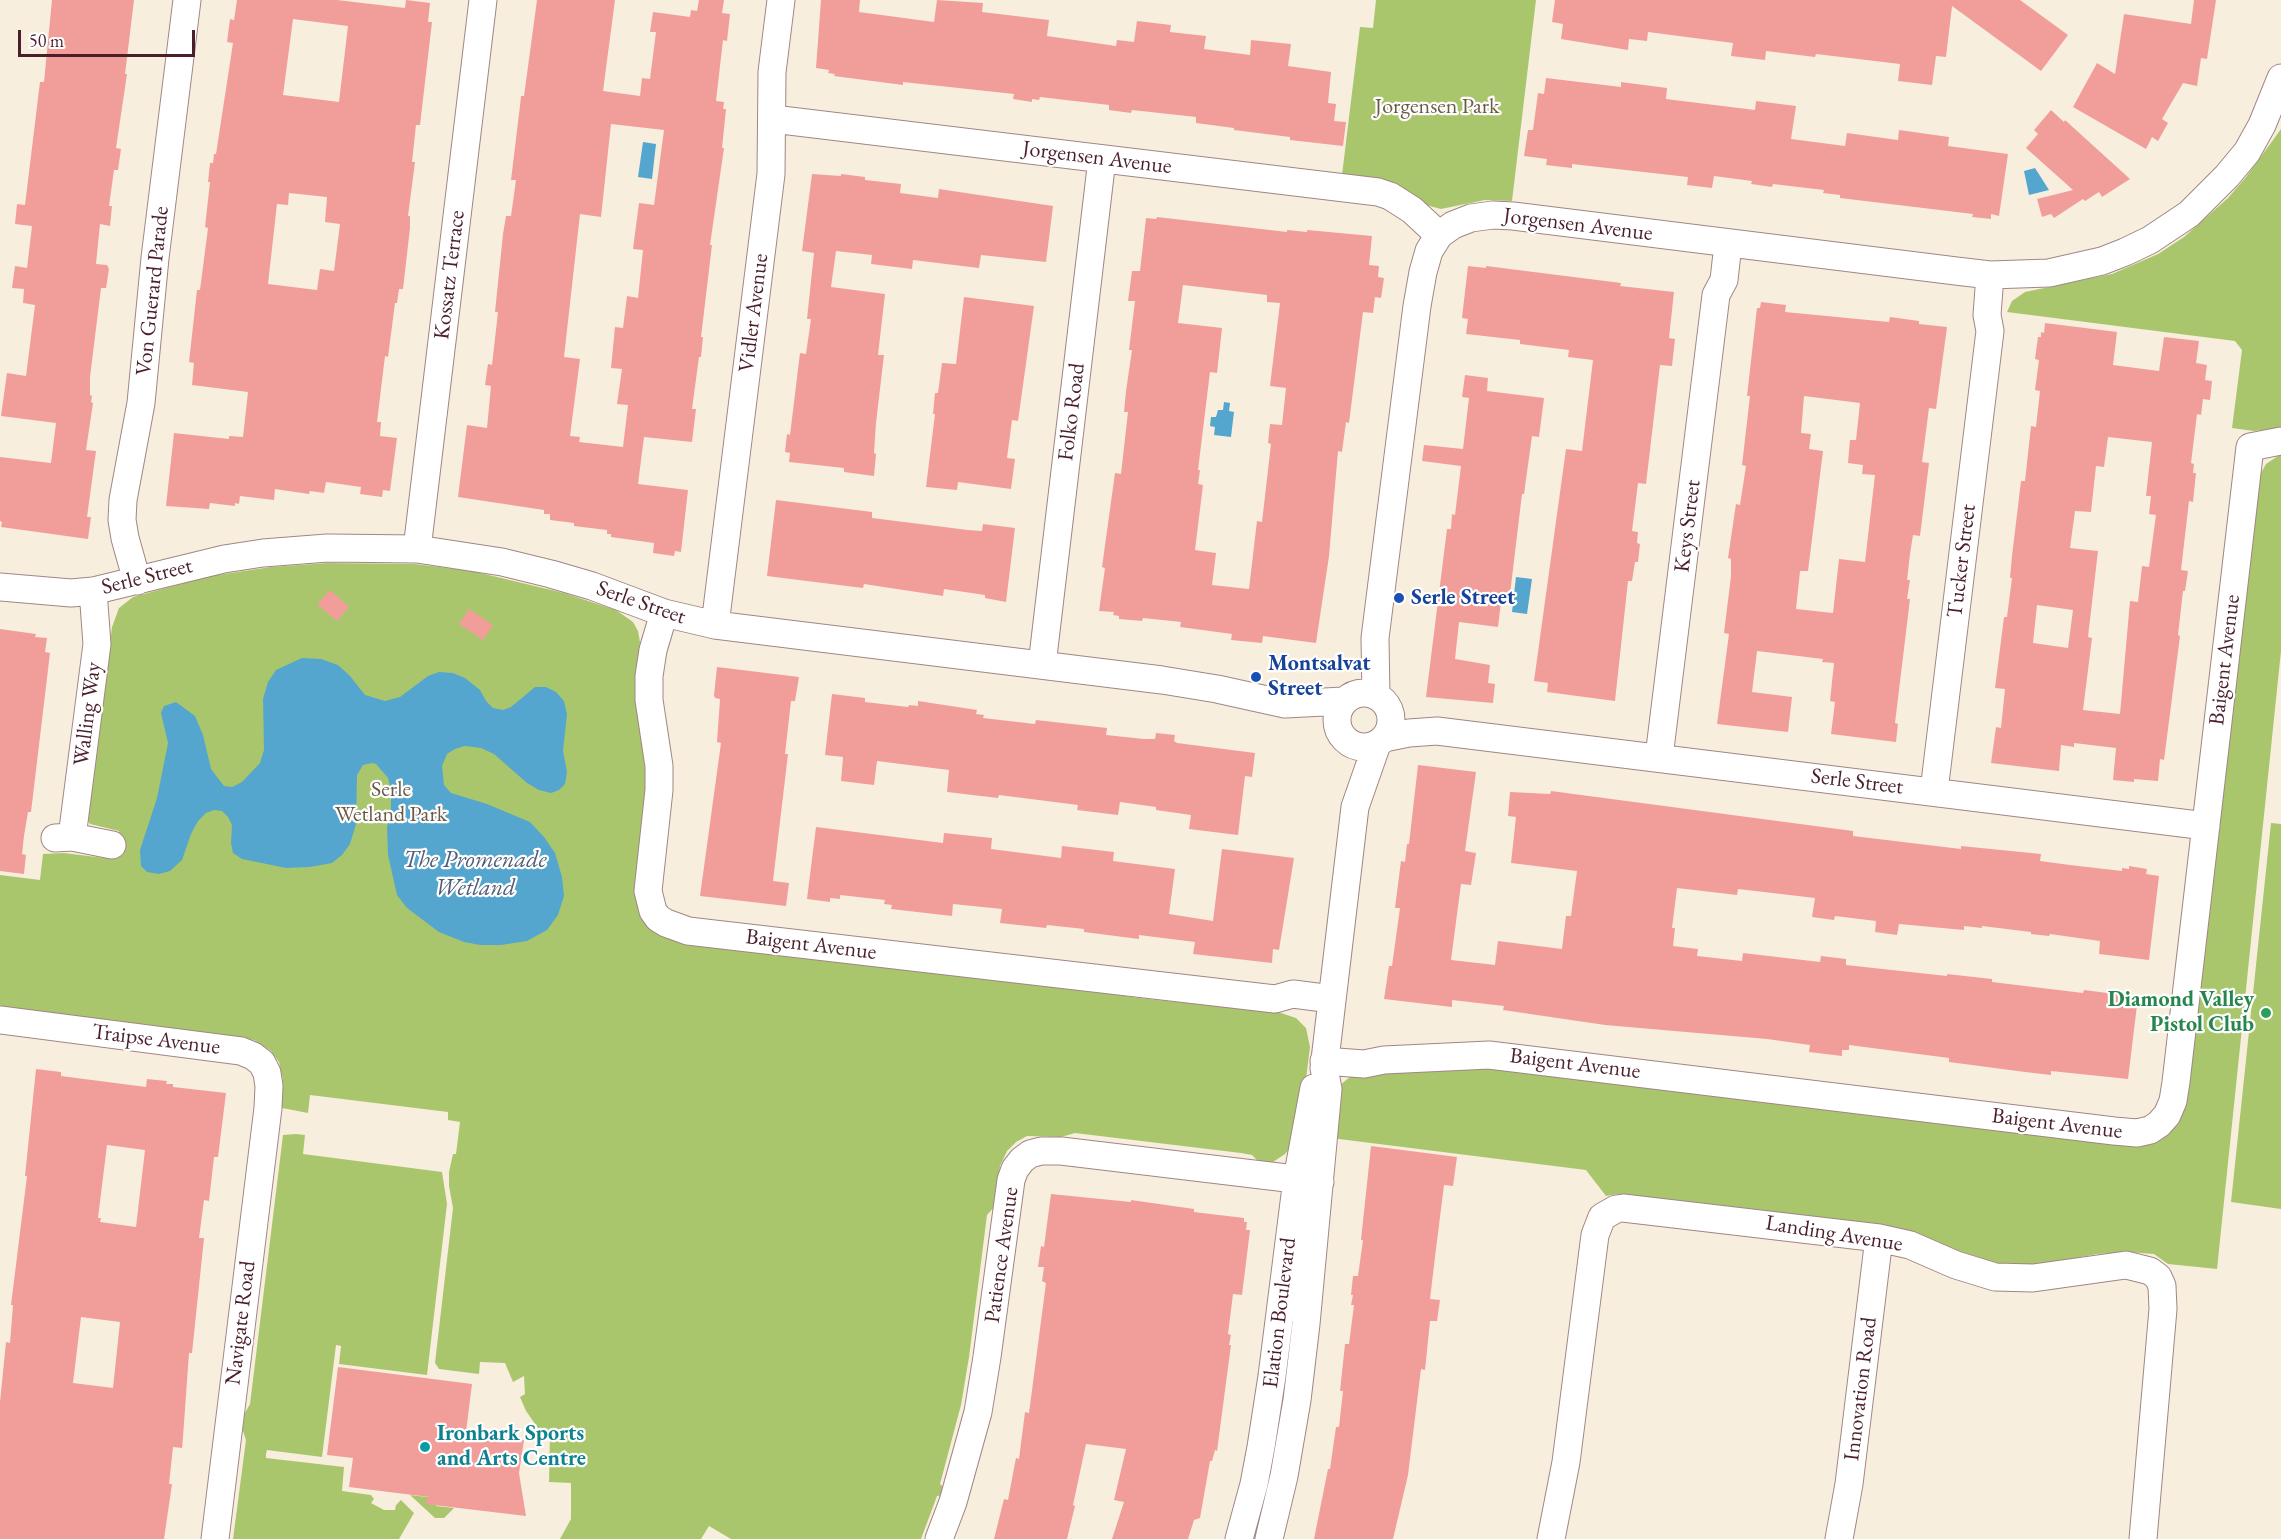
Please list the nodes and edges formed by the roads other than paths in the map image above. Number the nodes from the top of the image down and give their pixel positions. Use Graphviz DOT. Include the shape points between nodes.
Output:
graph roads {
  1 [pos="187,0"];
  2 [pos="483,0"];
  3 [pos="781,0"];
  4 [pos="2281,78"];
  5 [pos="773,119"];
  6 [pos="1102,159"];
  7 [pos="1439,235"];
  8 [pos="1723,243"];
  9 [pos="1995,275"];
  10 [pos="2281,441"];
  11 [pos="417,549"];
  12 [pos="137,581"];
  13 [pos="0,587"];
  14 [pos="93,591"];
  15 [pos="664,613"];
  16 [pos="715,625"];
  17 [pos="1041,665"];
  18 [pos="1365,700"];
  19 [pos="1285,704"];
  20 [pos="1437,731"];
  21 [pos="1342,735"];
  22 [pos="1380,741"];
  23 [pos="1659,757"];
  24 [pos="1934,791"];
  25 [pos="1354,807"];
  26 [pos="2206,826"];
  27 [pos="112,845"];
  28 [pos="1331,1006"];
  29 [pos="1,1026"];
  30 [pos="1323,1070"];
  31 [pos="268,1108"];
  32 [pos="1308,1180"];
  33 [pos="1879,1238"];
  34 [pos="215,1539"];
  35 [pos="939,1539"];
  36 [pos="1239,1539"];
  37 [pos="1269,1539"];
  38 [pos="1551,1539"];
  39 [pos="1839,1539"];
  40 [pos="2143,1539"];
  1 -- 12 [label="street, Von Guerard Parade" via="141,403 123,500 125,538"];
  2 -- 11 [label="street, Kossatz Terrace"];
  3 -- 5 [label="street, Vidler Avenue" via="772,72"];
  4 -- 9 [label="street, Jorgensen Avenue" via="2247,152 2206,199 2176,223 2150,240 2102,261 2049,273"];
  5 -- 6 [label="street, Jorgensen Avenue"];
  5 -- 16 [label="street, Vidler Avenue" via="771,174"];
  6 -- 7 [label="street, Jorgensen Avenue" via="1378,192 1405,205"];
  6 -- 17 [label="street, Folko Road"];
  7 -- 8 [label="street, Jorgensen Avenue" via="1453,225 1493,215"];
  7 -- 18 [label="street" via="1429,251 1417,306"];
  8 -- 9 [label="street, Jorgensen Avenue"];
  8 -- 23 [label="street, Keys Street" via="1724,280 1716,295"];
  9 -- 24 [label="street, Tucker Street" via="1987,315 1990,331"];
  10 -- 26 [label="street, Baigent Avenue" via="2241,445"];
  11 -- 12 [label="street, Serle Street" via="275,551 224,559"];
  11 -- 15 [label="street, Serle Street" via="542,572"];
  12 -- 14 [label="street, Serle Street"];
  13 -- 14 [label="street, Serle Street" via="51,593"];
  14 -- 27 [label="street, Walling Way" via="97,644 63,838"];
  15 -- 16 [label="street, Serle Street"];
  15 -- 28 [label="street, Baigent Avenue" via="649,676 659,790 648,891 653,911 666,923 688,931 1275,999 1293,1009"];
  16 -- 17 [label="street, Serle Street"];
  17 -- 19 [label="street, Serle Street" via="1217,689"];
  18 -- 19 [label="street, Serle Street"];
  18 -- 20 [label="street, Serle Street"];
  18 -- 21 [label="street" via="1337,716"];
  18 -- 22 [label="street" via="1390,719 1389,729"];
  19 -- 21 [label="street, Serle Street"];
  20 -- 22 [label="street, Serle Street"];
  20 -- 23 [label="street, Serle Street"];
  21 -- 22 [label="street" via="1355,746"];
  21 -- 25 [label="street"];
  22 -- 25 [label="street"];
  23 -- 24 [label="street, Serle Street"];
  24 -- 26 [label="street, Serle Street"];
  25 -- 28 [label="street"];
  26 -- 30 [label="street, Baigent Avenue" via="2173,1101 2167,1115 2150,1130 2102,1130 1509,1056 1384,1060"];
  28 -- 30 [label="street"];
  29 -- 31 [label="street, Traipse Avenue" via="241,1051 262,1063 267,1073"];
  30 -- 32 [label="street, Elation Boulevard"];
  31 -- 34 [label="street, Navigate Road"];
  32 -- 35 [label="street, Patience Avenue" via="1061,1151 1041,1151 1022,1160 1011,1180 978,1412"];
  32 -- 36 [label="street, Elation Boulevard" via="1254,1484"];
  32 -- 37 [label="street, Elation Boulevard" via="1316,1241 1297,1400"];
  33 -- 38 [label="street, Landing Avenue" via="1638,1209 1616,1209 1602,1217 1595,1235 1569,1441"];
  33 -- 39 [label="street, Innovation Road"];
  33 -- 40 [label="street, Landing Avenue" via="1995,1276 2033,1278 2126,1265 2158,1277 2163,1309"];
}
